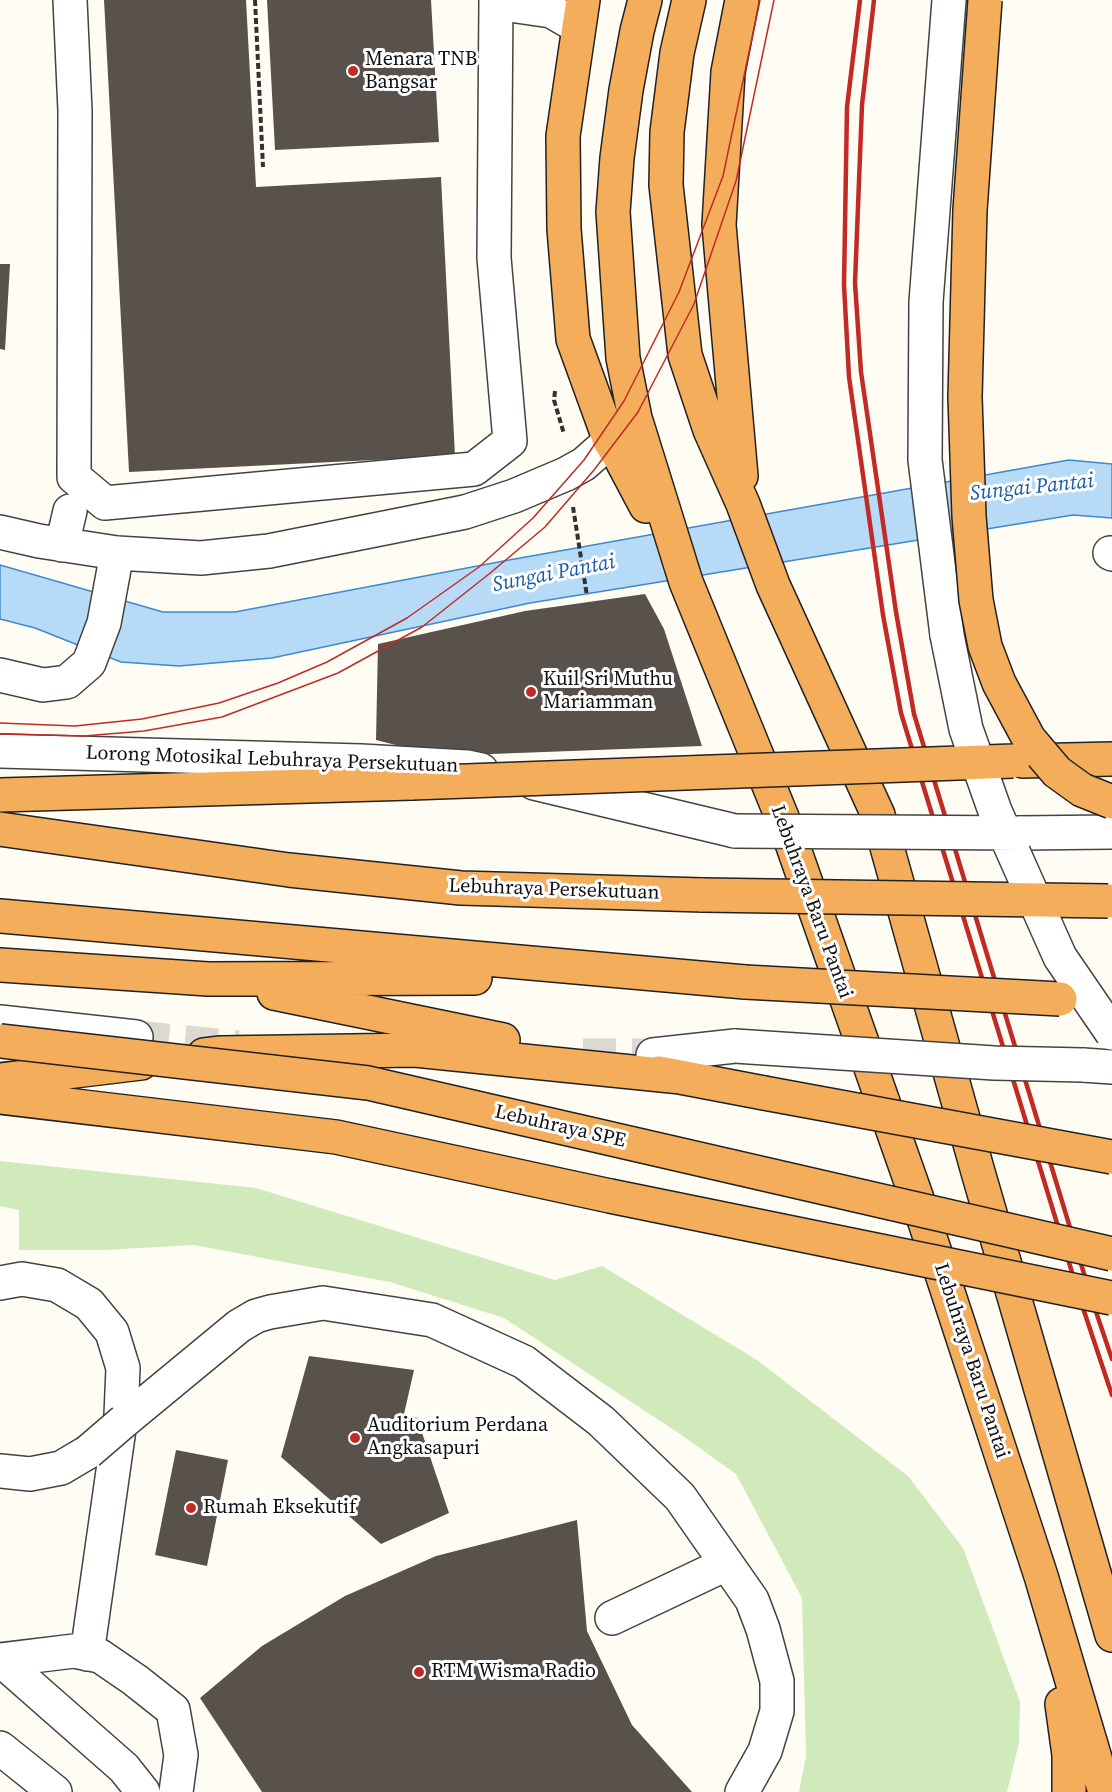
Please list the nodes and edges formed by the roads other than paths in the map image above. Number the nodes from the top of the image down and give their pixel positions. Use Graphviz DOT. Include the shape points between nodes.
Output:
graph roads {
  1 [pos="70,0"];
  2 [pos="645,0"];
  3 [pos="689,0"];
  4 [pos="742,0"];
  5 [pos="949,0"];
  6 [pos="985,0"];
  7 [pos="515,2"];
  8 [pos="580,13"];
  9 [pos="615,449"];
  10 [pos="743,504"];
  11 [pos="70,511"];
  12 [pos="0,532"];
  13 [pos="62,545"];
  14 [pos="117,553"];
  15 [pos="686,580"];
  16 [pos="0,675"];
  17 [pos="0,751"];
  18 [pos="1112,759"];
  19 [pos="0,795"];
  20 [pos="1112,802"];
  21 [pos="0,829"];
  22 [pos="1112,832"];
  23 [pos="1110,901"];
  24 [pos="0,916"];
  25 [pos="0,965"];
  26 [pos="678,977"];
  27 [pos="208,979"];
  28 [pos="1112,1002"];
  29 [pos="0,1023"];
  30 [pos="1112,1033"];
  31 [pos="136,1036"];
  32 [pos="0,1041"];
  33 [pos="653,1055"];
  34 [pos="1098,1066"];
  35 [pos="681,1077"];
  36 [pos="0,1080"];
  37 [pos="0,1097"];
  38 [pos="1112,1157"];
  39 [pos="1112,1254"];
  40 [pos="0,1283"];
  41 [pos="1112,1298"];
  42 [pos="0,1471"];
  43 [pos="726,1564"];
  44 [pos="1041,1576"];
  45 [pos="612,1618"];
  46 [pos="1112,1635"];
  47 [pos="87,1654"];
  48 [pos="1,1660"];
  49 [pos="0,1748"];
  50 [pos="55,1792"];
  51 [pos="143,1792"];
  52 [pos="176,1792"];
  53 [pos="742,1792"];
  54 [pos="1069,1792"];
  55 [pos="1105,1792"];
  1 -- 7 [label="street" via="75,111 74,477 105,503 474,469 510,441 494,258"];
  2 -- 15 [label="highway, Lebuhraya Baru Pantai" via="630,66 617,158 614,212 623,358 635,418"];
  3 -- 10 [label="highway" via="677,53 667,132 666,185 686,355 699,399"];
  4 -- 10 [label="highway" via="728,72 719,225"];
  5 -- 30 [label="street, bridge" via="926,302 925,449 946,635 966,729 994,811 1060,957"];
  6 -- 20 [label="highway, bridge" via="970,210 965,397 976,600 999,683 1029,739 1058,772 1082,790"];
  7 -- 8 [label="street" via="550,11"];
  8 -- 9 [label="highway" via="563,136 564,229 573,339"];
  9 -- 14 [label="street" via="514,496 465,512 269,542 201,558"];
  9 -- 15 [label="highway"];
  10 -- 46 [label="highway" via="773,585 878,815"];
  11 -- 13 [label="street"];
  12 -- 13 [label="street"];
  13 -- 14 [label="street"];
  14 -- 16 [label="street" via="104,623 89,663 67,682 43,685"];
  15 -- 44 [label="highway, Lebuhraya Baru Pantai" via="792,844 922,1213"];
  17 -- 22 [label="street, Lorong Motosikal Lebuhraya Persekutuan, bridge" via="468,767 735,831"];
  18 -- 19 [label="highway, bridge"];
  21 -- 23 [label="highway, Lebuhraya Persekutuan, bridge" via="289,870 461,888"];
  24 -- 26 [label="highway"];
  25 -- 27 [label="highway"];
  26 -- 27 [label="highway"];
  26 -- 28 [label="highway, bridge"];
  27 -- 35 [label="highway"];
  29 -- 31 [label="street"];
  32 -- 39 [label="highway, Lebuhraya SPE, bridge" via="368,1083"];
  33 -- 34 [label="street, bridge" via="735,1046"];
  35 -- 36 [label="highway" via="415,1050 221,1053"];
  35 -- 38 [label="highway, bridge"];
  37 -- 41 [label="highway, bridge" via="336,1137"];
  40 -- 47 [label="street" via="22,1279 57,1285 89,1304 112,1332 123,1368 121,1415"];
  42 -- 43 [label="street, bridge" via="30,1474 61,1468 88,1452 239,1326 270,1312 323,1303 432,1320 524,1362 602,1420 680,1497"];
  43 -- 45 [label="street"];
  43 -- 53 [label="street" via="752,1600 777,1682 777,1711 765,1750"];
  44 -- 54 [label="highway" via="1067,1734"];
  44 -- 55 [label="highway, Lebuhraya Baru Pantai"];
  47 -- 48 [label="street" via="74,1651"];
  47 -- 52 [label="street" via="100,1656 173,1710 181,1755"];
  48 -- 51 [label="street" via="124,1768"];
  49 -- 50 [label="street"];
}
